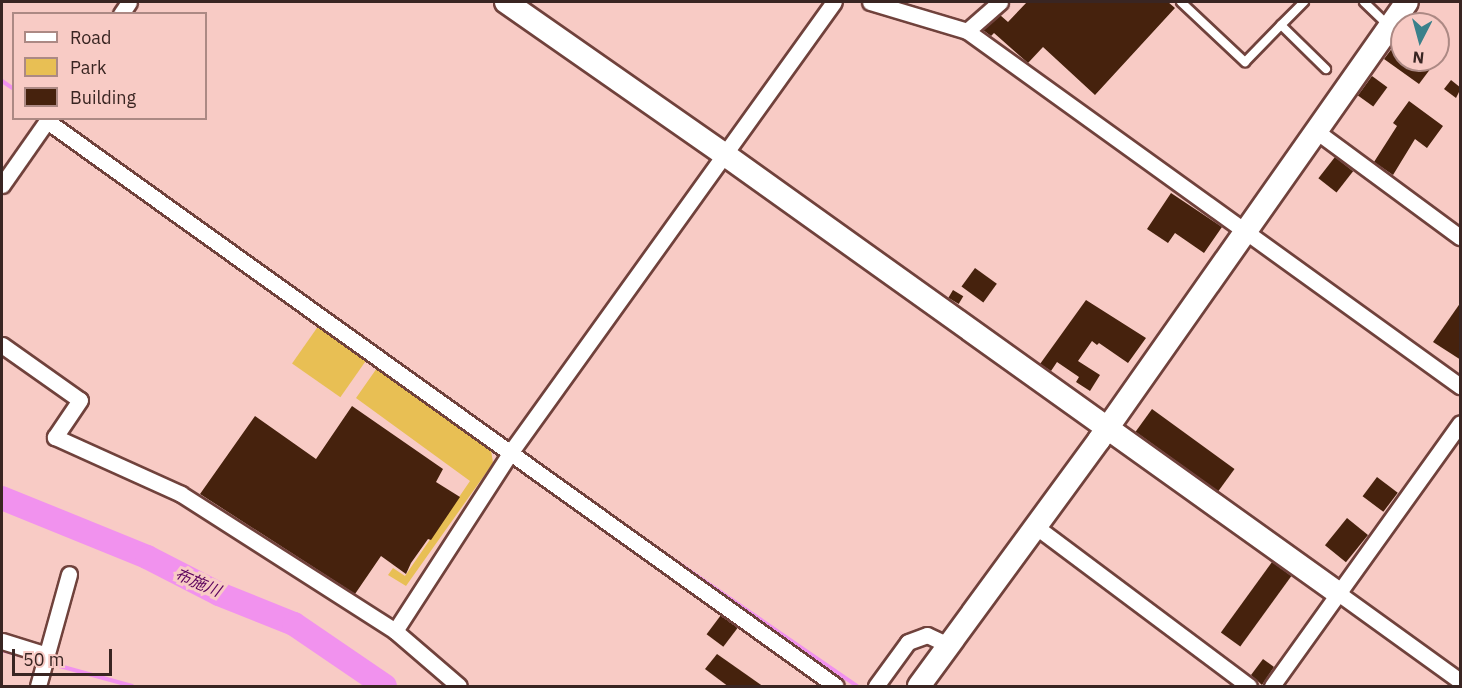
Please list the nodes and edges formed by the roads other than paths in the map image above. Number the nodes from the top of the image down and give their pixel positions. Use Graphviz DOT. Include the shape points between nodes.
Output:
graph roads {
  1 [pos="506,2"];
  2 [pos="834,2"];
  3 [pos="870,2"];
  4 [pos="998,2"];
  5 [pos="1181,2"];
  6 [pos="1304,2"];
  7 [pos="1364,2"];
  8 [pos="1407,2"];
  9 [pos="1281,25"];
  10 [pos="1389,26"];
  11 [pos="967,32"];
  12 [pos="1326,69"];
  13 [pos="48,120"];
  14 [pos="1316,131"];
  15 [pos="724,154"];
  16 [pos="2,185"];
  17 [pos="1246,231"];
  18 [pos="1461,237"];
  19 [pos="2,345"];
  20 [pos="1461,386"];
  21 [pos="1461,423"];
  22 [pos="1107,429"];
  23 [pos="510,453"];
  24 [pos="1035,526"];
  25 [pos="69,574"];
  26 [pos="1338,594"];
  27 [pos="395,631"];
  28 [pos="2,641"];
  29 [pos="948,645"];
  30 [pos="47,655"];
  31 [pos="1461,681"];
  32 [pos="38,687"];
  33 [pos="459,687"];
  34 [pos="836,687"];
  35 [pos="876,687"];
  36 [pos="919,687"];
  37 [pos="1249,687"];
  38 [pos="1272,687"];
  1 -- 15 [label="street"];
  2 -- 15 [label="street"];
  3 -- 11 [label="street"];
  4 -- 11 [label="street"];
  5 -- 9 [label="lane" via="1245,62"];
  6 -- 9 [label="lane"];
  7 -- 10 [label="lane"];
  8 -- 10 [label="street"];
  9 -- 12 [label="lane"];
  10 -- 14 [label="street"];
  11 -- 17 [label="street"];
  13 -- 16 [label="street"];
  13 -- 23 [label="street"];
  14 -- 17 [label="street"];
  14 -- 18 [label="street"];
  15 -- 22 [label="street"];
  15 -- 23 [label="street"];
  17 -- 20 [label="street"];
  17 -- 22 [label="street"];
  19 -- 27 [label="street" via="80,400 55,436 182,494"];
  21 -- 26 [label="street"];
  22 -- 24 [label="street"];
  22 -- 26 [label="street"];
  23 -- 27 [label="street"];
  23 -- 34 [label="street"];
  24 -- 29 [label="street"];
  24 -- 37 [label="street"];
  25 -- 30 [label="street"];
  26 -- 31 [label="street"];
  26 -- 38 [label="street"];
  27 -- 33 [label="street"];
  28 -- 30 [label="street"];
  29 -- 35 [label="street" via="927,635 908,642"];
  29 -- 36 [label="street"];
  30 -- 32 [label="street"];
}
